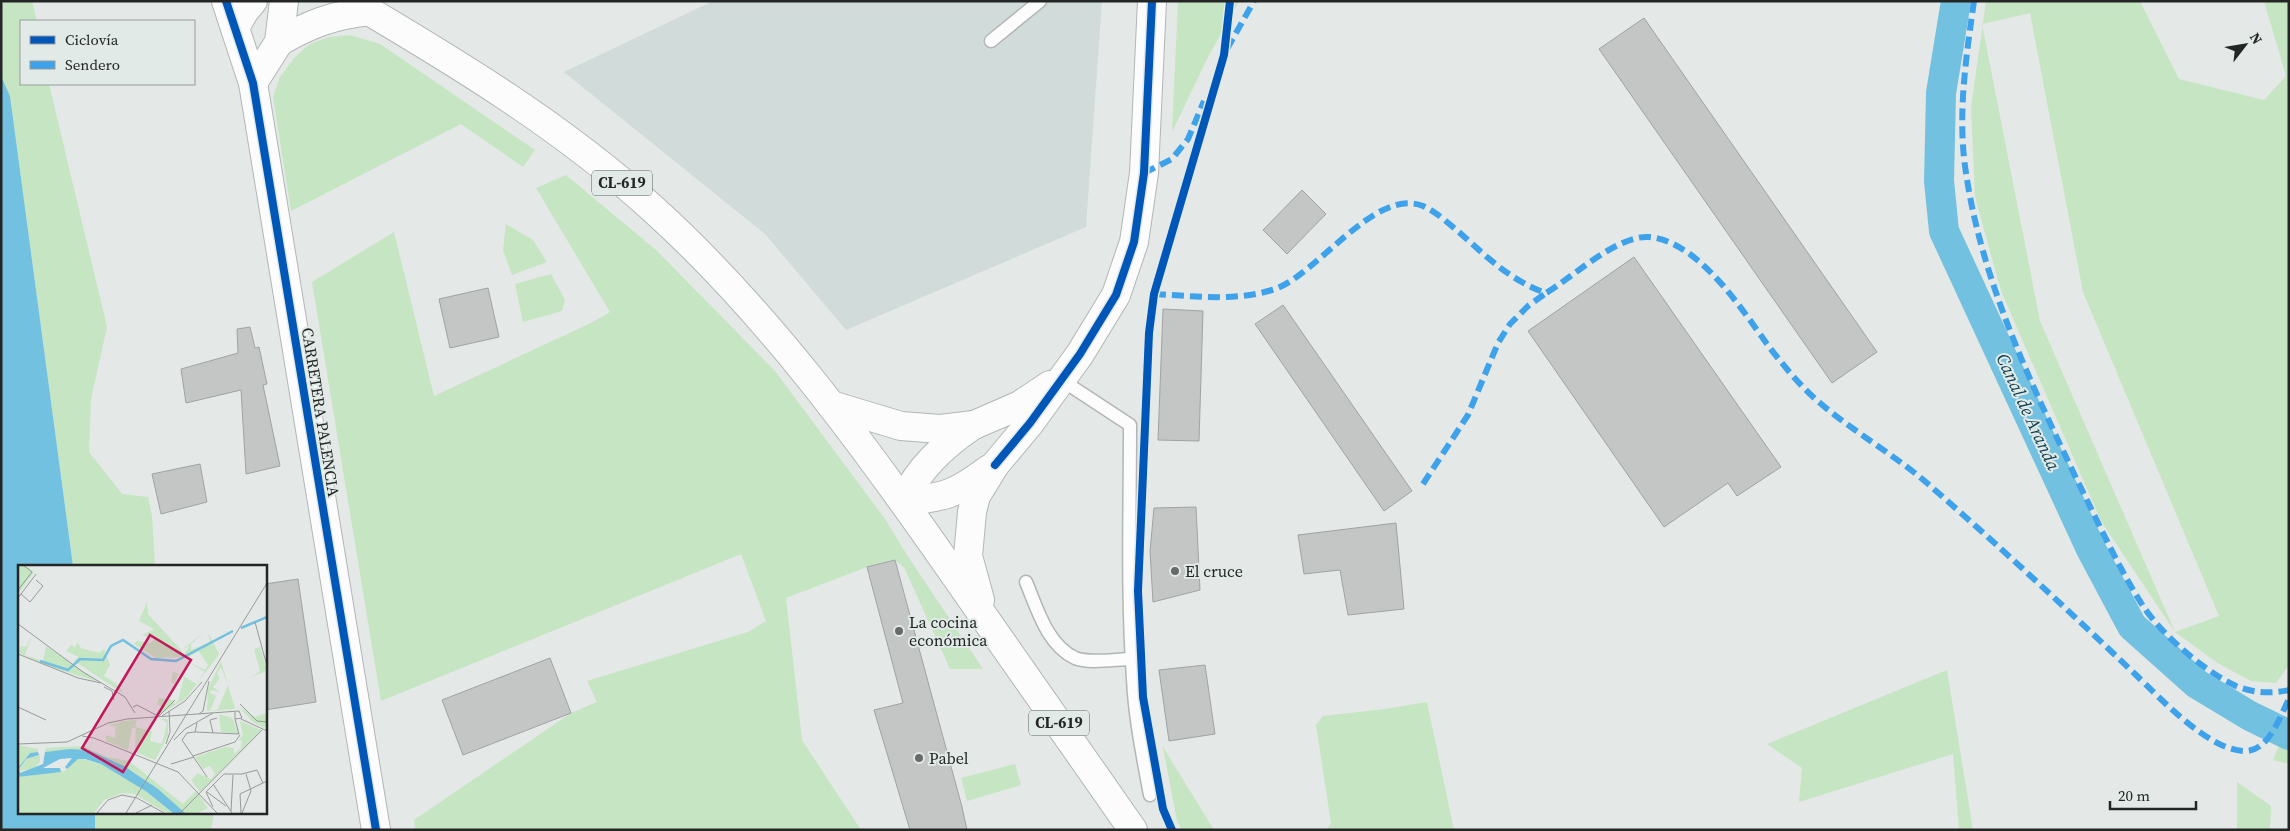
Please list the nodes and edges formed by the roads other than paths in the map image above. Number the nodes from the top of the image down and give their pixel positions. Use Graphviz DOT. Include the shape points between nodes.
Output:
graph roads {
  1 [pos="226,1"];
  2 [pos="253,1"];
  3 [pos="284,1"];
  4 [pos="1040,1"];
  5 [pos="1152,1"];
  6 [pos="360,6"];
  7 [pos="235,28"];
  8 [pos="991,41"];
  9 [pos="279,42"];
  10 [pos="253,83"];
  11 [pos="1060,379"];
  12 [pos="831,405"];
  13 [pos="974,425"];
  14 [pos="995,465"];
  15 [pos="903,500"];
  16 [pos="1026,582"];
  17 [pos="984,616"];
  18 [pos="1132,658"];
  19 [pos="1150,796"];
  20 [pos="376,830"];
  21 [pos="1133,830"];
  1 -- 7 [label="street, CARRETERA PALENCIA"];
  2 -- 7 [label="street"];
  3 -- 9 [label="street"];
  4 -- 8 [label="lane"];
  5 -- 11 [label="street" via="1144,173 1134,242 1116,295 1080,354"];
  6 -- 9 [label="street" via="301,28"];
  6 -- 12 [label="street, CL-619" via="532,113 651,207 737,292"];
  7 -- 10 [label="street, CARRETERA PALENCIA"];
  9 -- 10 [label="street"];
  10 -- 20 [label="street, CARRETERA PALENCIA"];
  11 -- 13 [label="street" via="1020,405"];
  11 -- 14 [label="street" via="1030,423"];
  11 -- 18 [label="lane" via="1130,425"];
  12 -- 13 [label="street" via="902,426 940,429"];
  12 -- 15 [label="street, CL-619"];
  13 -- 15 [label="street" via="936,453 912,481"];
  14 -- 15 [label="street" via="963,488 934,498"];
  14 -- 17 [label="street" via="976,496 968,556"];
  15 -- 17 [label="street, CL-619"];
  16 -- 18 [label="lane" via="1044,626 1060,648 1076,658"];
  17 -- 21 [label="street, CL-619"];
  18 -- 19 [label="lane" via="1138,732"];
}
